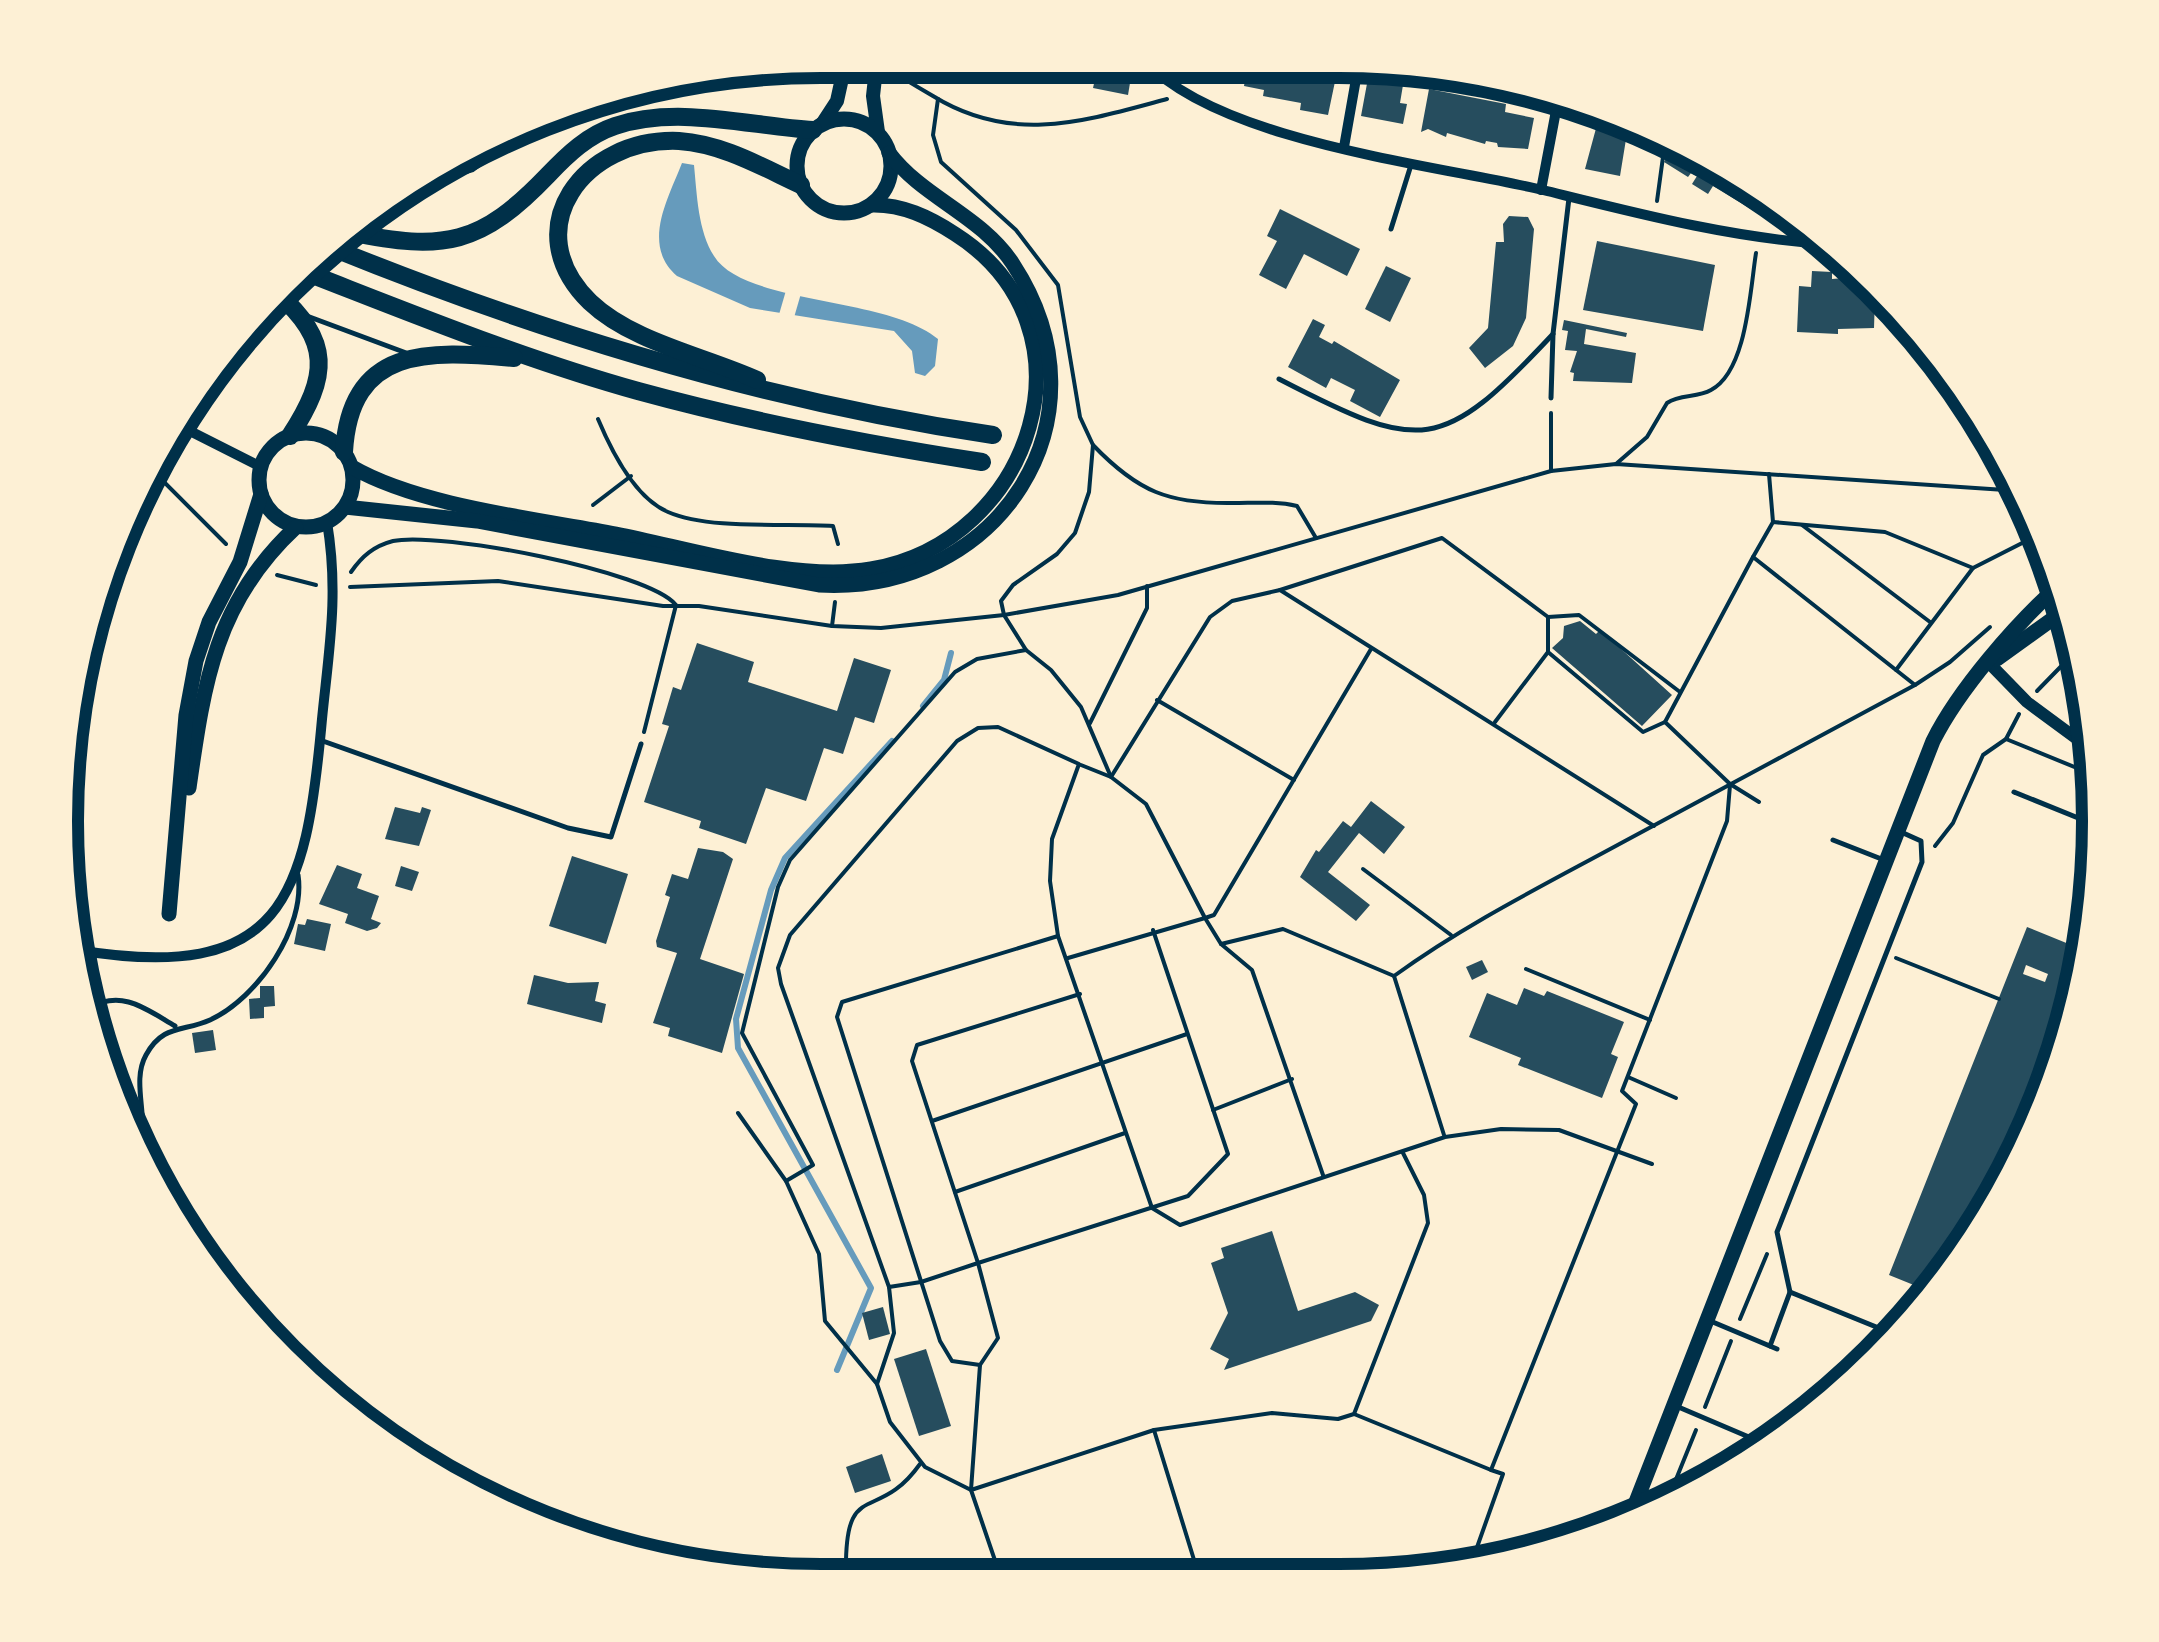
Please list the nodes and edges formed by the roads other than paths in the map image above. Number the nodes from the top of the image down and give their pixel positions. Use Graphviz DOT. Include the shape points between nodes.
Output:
graph roads {
  1 [pos="842,78"];
  2 [pos="875,78"];
  3 [pos="1164,78"];
  4 [pos="1356,78"];
  5 [pos="1556,111"];
  6 [pos="818,127"];
  7 [pos="878,132"];
  8 [pos="1344,147"];
  9 [pos="890,152"];
  10 [pos="1410,165"];
  11 [pos="801,185"];
  12 [pos="1541,190"];
  13 [pos="1569,198"];
  14 [pos="870,205"];
  15 [pos="1391,229"];
  16 [pos="364,234"];
  17 [pos="1803,241"];
  18 [pos="343,252"];
  19 [pos="316,276"];
  20 [pos="288,303"];
  21 [pos="300,313"];
  22 [pos="1553,334"];
  23 [pos="421,358"];
  24 [pos="542,361"];
  25 [pos="1278,379"];
  26 [pos="1551,398"];
  27 [pos="798,399"];
  28 [pos="189,430"];
  29 [pos="993,435"];
  30 [pos="290,436"];
  31 [pos="348,459"];
  32 [pos="982,462"];
  33 [pos="261,467"];
  34 [pos="261,494"];
  35 [pos="345,507"];
  36 [pos="327,522"];
  37 [pos="296,526"];
  38 [pos="2047,597"];
  39 [pos="2053,619"];
  40 [pos="1990,664"];
  41 [pos="2077,739"];
  42 [pos="320,740"];
  43 [pos="640,744"];
  44 [pos="2014,792"];
  45 [pos="2082,819"];
  46 [pos="1898,830"];
  47 [pos="1834,840"];
  48 [pos="1886,861"];
  49 [pos="297,872"];
  50 [pos="90,951"];
  51 [pos="101,1003"];
  52 [pos="175,1026"];
  53 [pos="144,1127"];
  54 [pos="1790,1292"];
  55 [pos="1705,1319"];
  56 [pos="1881,1329"];
  57 [pos="1674,1405"];
  58 [pos="1752,1438"];
  59 [pos="1637,1502"];
  1 -- 6 [label="main road" via="837,100"];
  2 -- 7 [label="main road"];
  3 -- 8 [label="street" via="1240,118"];
  4 -- 8 [label="street"];
  5 -- 12 [label="street"];
  6 -- 7 [label="main road" via="852,119"];
  6 -- 11 [label="main road" via="797,160"];
  6 -- 16 [label="highway" via="632,121 582,143 506,217 475,233 407,242"];
  7 -- 9 [label="main road"];
  8 -- 10 [label="street"];
  9 -- 14 [label="main road" via="886,187"];
  9 -- 35 [label="main road" via="909,176 1004,251 1030,294 1046,342 1050,392 1036,458 1006,510 963,550 902,578 819,585 477,521"];
  10 -- 12 [label="street"];
  10 -- 15 [label="lane"];
  11 -- 14 [label="main road" via="832,211"];
  11 -- 27 [label="highway" via="721,148 640,144 606,155 580,178 568,196 560,233 570,274 603,313"];
  12 -- 13 [label="street"];
  13 -- 17 [label="street"];
  13 -- 22 [label="lane"];
  14 -- 31 [label="main road" via="912,211 941,224 990,262 1023,315 1035,360 1033,416 1008,481 967,528 928,553 868,570 788,567 484,508 371,478"];
  18 -- 27 [label="highway" via="588,342"];
  19 -- 24 [label="highway"];
  20 -- 21 [label="highway"];
  21 -- 23 [label="lane"];
  21 -- 30 [label="highway" via="313,332 319,365 308,408"];
  22 -- 25 [label="lane" via="1481,406 1430,430 1363,423"];
  22 -- 26 [label="lane"];
  23 -- 24 [label="highway"];
  23 -- 31 [label="highway" via="365,382 350,406"];
  24 -- 32 [label="highway" via="752,420"];
  27 -- 29 [label="highway"];
  28 -- 33 [label="street"];
  30 -- 31 [label="main road" via="314,433"];
  30 -- 33 [label="main road" via="271,448"];
  31 -- 35 [label="main road" via="352,492"];
  33 -- 34 [label="main road"];
  34 -- 37 [label="main road" via="274,515"];
  34 -- 37 [label="main road" via="196,661 169,914 216,644 252,572"];
  35 -- 36 [label="main road"];
  36 -- 37 [label="main road"];
  36 -- 42 [label="street" via="336,589"];
  38 -- 40 [label="main road"];
  39 -- 40 [label="main road"];
  40 -- 41 [label="street"];
  40 -- 46 [label="main road" via="1947,712"];
  42 -- 43 [label="lane" via="610,838"];
  42 -- 49 [label="street" via="311,825"];
  44 -- 45 [label="lane"];
  46 -- 48 [label="main road"];
  46 -- 54 [label="lane" via="1921,841 1922,862 1777,1232"];
  47 -- 48 [label="lane"];
  48 -- 55 [label="main road"];
  49 -- 50 [label="street" via="251,932 227,946 187,958"];
  49 -- 52 [label="lane" via="292,924 249,988 212,1019"];
  51 -- 52 [label="lane" via="126,1000"];
  52 -- 53 [label="lane" via="145,1056 139,1076"];
  54 -- 55 [label="lane" via="1773,1348"];
  54 -- 56 [label="lane"];
  55 -- 57 [label="main road"];
  57 -- 58 [label="lane"];
  57 -- 59 [label="main road"];
}
